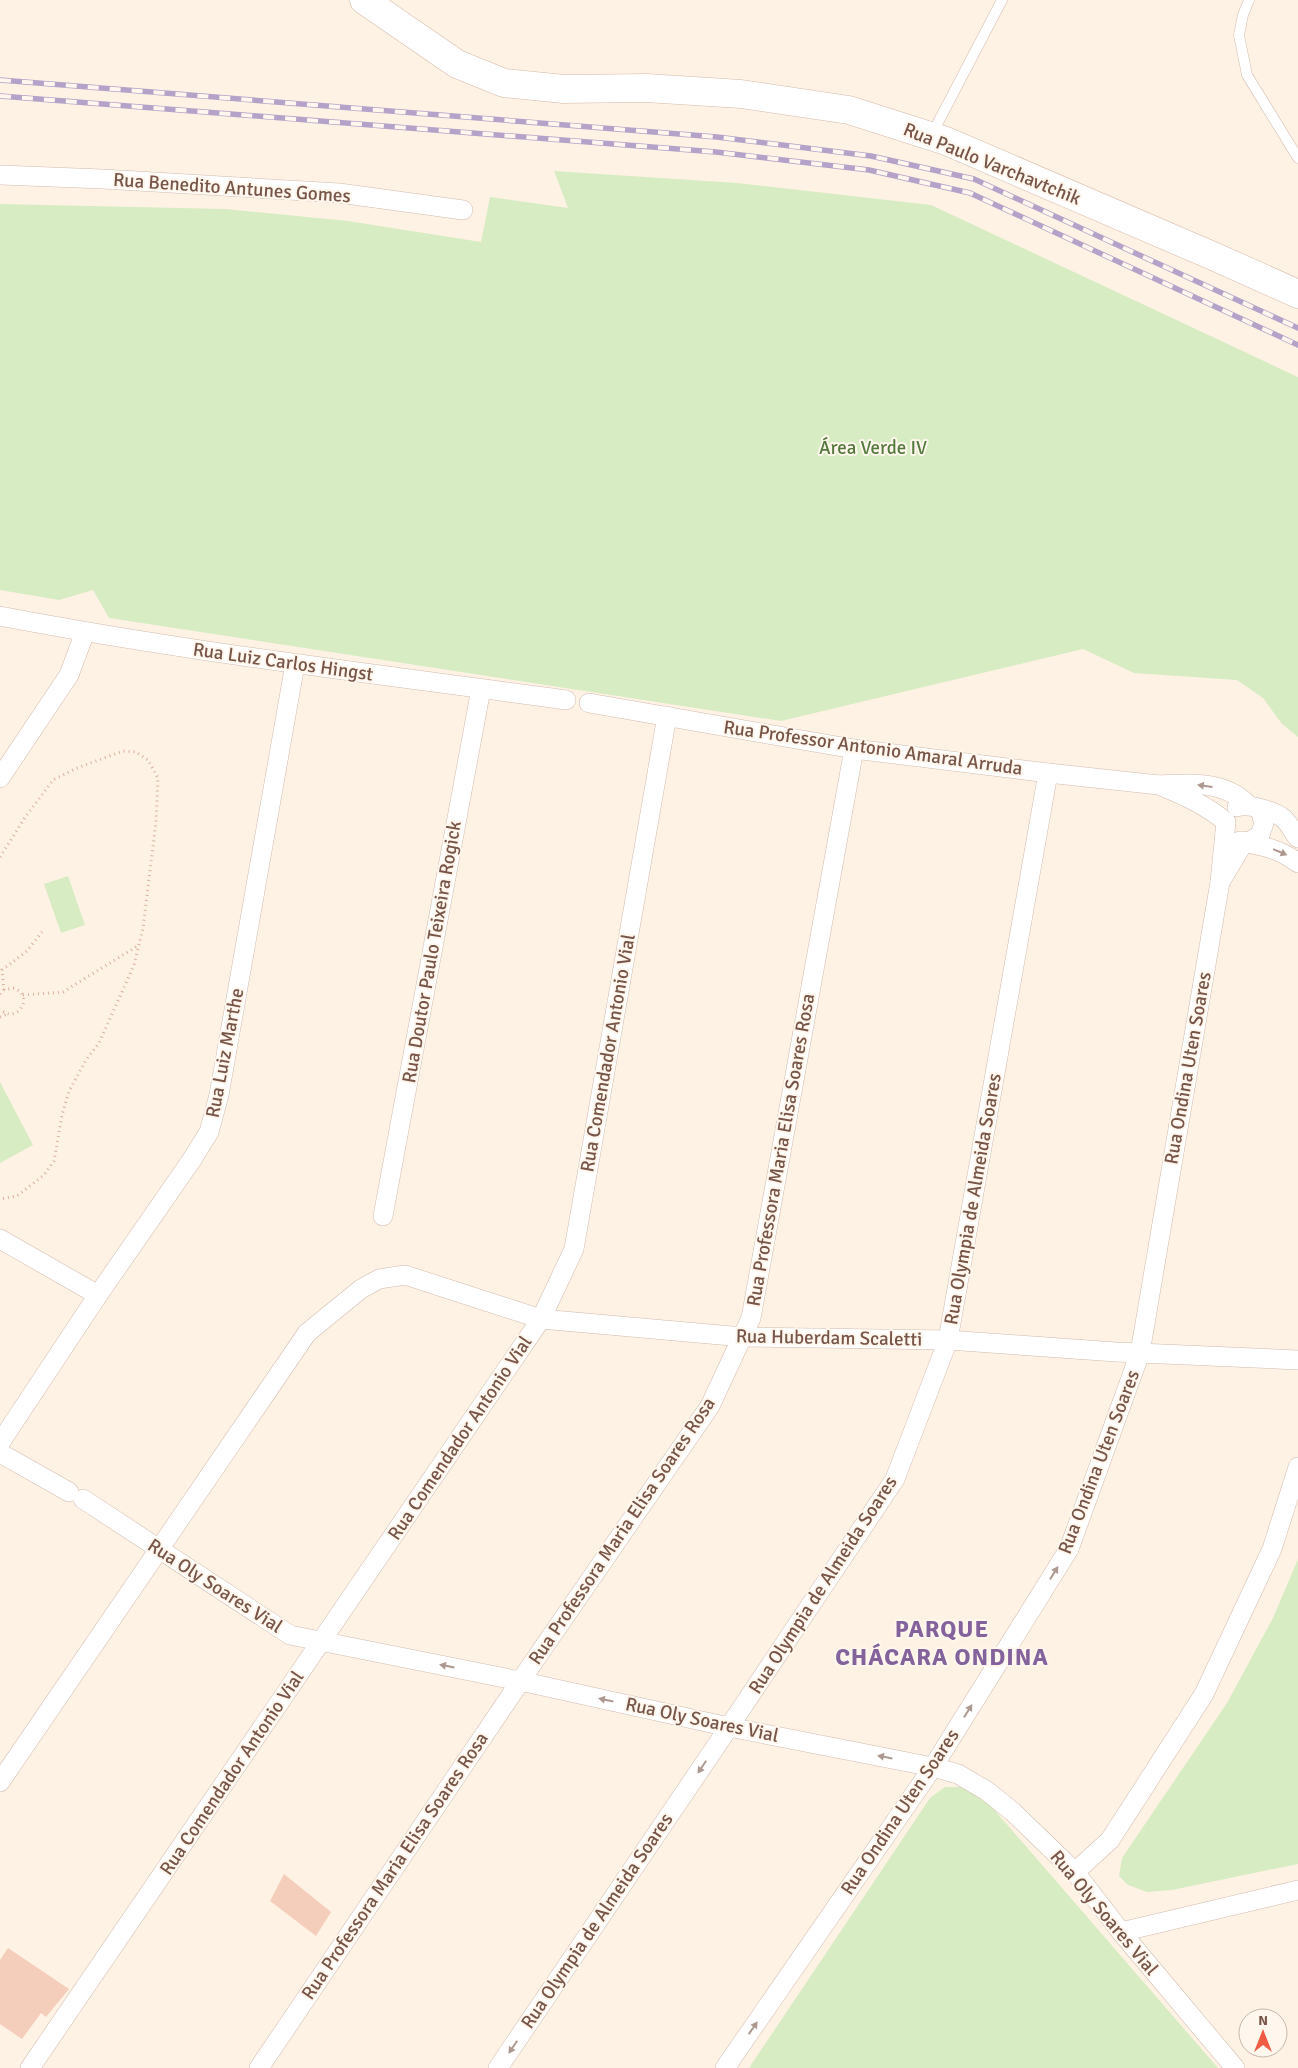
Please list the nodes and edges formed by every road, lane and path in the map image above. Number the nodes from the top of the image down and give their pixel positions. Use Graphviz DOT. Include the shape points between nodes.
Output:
graph roads {
  1 [pos="364,0"];
  2 [pos="1002,0"];
  3 [pos="1249,0"];
  4 [pos="931,136"];
  5 [pos="1298,158"];
  6 [pos="0,176"];
  7 [pos="463,210"];
  8 [pos="1298,294"];
  9 [pos="0,616"];
  10 [pos="85,632"];
  11 [pos="295,664"];
  12 [pos="481,689"];
  13 [pos="566,700"];
  14 [pos="589,703"];
  15 [pos="666,716"];
  16 [pos="854,749"];
  17 [pos="1048,773"];
  18 [pos="0,778"];
  19 [pos="1159,785"];
  20 [pos="1254,808"];
  21 [pos="1226,822"];
  22 [pos="1298,838"];
  23 [pos="1244,842"];
  24 [pos="0,857"];
  25 [pos="1298,862"];
  26 [pos="1220,882"];
  27 [pos="42,932"];
  28 [pos="139,944"];
  29 [pos="4,990"];
  30 [pos="0,994"];
  31 [pos="23,995"];
  32 [pos="0,1009"];
  33 [pos="7,1014"];
  34 [pos="0,1017"];
  35 [pos="0,1199"];
  36 [pos="383,1216"];
  37 [pos="0,1239"];
  38 [pos="98,1295"];
  39 [pos="541,1319"];
  40 [pos="743,1337"];
  41 [pos="948,1340"];
  42 [pos="1140,1353"];
  43 [pos="1298,1360"];
  44 [pos="0,1443"];
  45 [pos="0,1453"];
  46 [pos="1298,1467"];
  47 [pos="158,1550"];
  48 [pos="322,1641"];
  49 [pos="520,1681"];
  50 [pos="729,1727"];
  51 [pos="933,1767"];
  52 [pos="0,1782"];
  53 [pos="1075,1872"];
  54 [pos="1298,1890"];
  55 [pos="1121,1932"];
  56 [pos="30,2068"];
  57 [pos="259,2068"];
  58 [pos="498,2068"];
  59 [pos="726,2068"];
  60 [pos="1235,2068"];
  1 -- 4 [label="street, Rua Paulo Varchavtchik" via="457,64 504,83 564,89 646,88 741,94 849,110"];
  2 -- 4 [label="lane"];
  3 -- 5 [label="lane" via="1239,35 1247,74"];
  4 -- 8 [label="street, Rua Paulo Varchavtchik"];
  6 -- 7 [label="street, Rua Benedito Antunes Gomes" via="340,194"];
  9 -- 10 [label="street, Rua Luiz Carlos Hingst"];
  10 -- 11 [label="street, Rua Luiz Carlos Hingst"];
  10 -- 18 [label="street" via="69,676"];
  11 -- 12 [label="street, Rua Luiz Carlos Hingst"];
  11 -- 38 [label="street, Rua Luiz Marthe" via="221,1086 209,1132"];
  12 -- 13 [label="street, Rua Luiz Carlos Hingst"];
  12 -- 36 [label="street, Rua Doutor Paulo Teixeira Rogick"];
  14 -- 15 [label="street, Rua Professor Antonio Amaral Arruda"];
  15 -- 16 [label="street, Rua Professor Antonio Amaral Arruda"];
  15 -- 39 [label="street, Rua Comendador Antonio Vial" via="574,1249"];
  16 -- 17 [label="street, Rua Professor Antonio Amaral Arruda"];
  16 -- 40 [label="street, Rua Professora Maria Elisa Soares Rosa" via="750,1318"];
  17 -- 19 [label="street, Rua Professor Antonio Amaral Arruda"];
  17 -- 41 [label="street, Rua Olympia de Almeida Soares"];
  20 -- 19 [label="street, one-way" via="1225,790 1185,784"];
  19 -- 21 [label="street" via="1192,799"];
  20 -- 21 [label="street" via="1235,807"];
  20 -- 22 [label="street" via="1283,819"];
  20 -- 23 [label="street" via="1264,823 1263,829 1256,839"];
  21 -- 23 [label="street" via="1233,838"];
  21 -- 26 [label="street, Rua Ondina Uten Soares"];
  23 -- 25 [label="street, one-way" via="1268,848"];
  23 -- 26 [label="street"];
  24 -- 28 [label="path" via="53,780 102,758 123,751 136,752 148,760 158,778 150,880"];
  26 -- 42 [label="street, Rua Ondina Uten Soares"];
  27 -- 29 [label="path" via="27,951 2,970"];
  28 -- 31 [label="path" via="63,992"];
  28 -- 35 [label="path" via="134,964 107,1027 69,1091 54,1161 44,1175 17,1196"];
  29 -- 30 [label="path"];
  29 -- 31 [label="path" via="13,988"];
  31 -- 33 [label="path" via="24,1004 20,1011"];
  32 -- 33 [label="path"];
  33 -- 34 [label="path"];
  37 -- 38 [label="street"];
  38 -- 44 [label="street, Rua Luiz Marthe"];
  39 -- 40 [label="street, Rua Huberdam Scaletti"];
  39 -- 47 [label="street, Rua Huberdam Scaletti" via="405,1275 379,1279 361,1289 308,1333"];
  39 -- 48 [label="street, Rua Comendador Antonio Vial"];
  40 -- 41 [label="street, Rua Huberdam Scaletti"];
  40 -- 49 [label="street, Rua Professora Maria Elisa Soares Rosa" via="710,1406"];
  41 -- 42 [label="street, Rua Huberdam Scaletti"];
  41 -- 50 [label="street, Rua Olympia de Almeida Soares" via="895,1479"];
  42 -- 43 [label="street, Rua Huberdam Scaletti"];
  51 -- 42 [label="street, Rua Ondina Uten Soares, one-way" via="1069,1549"];
  45 -- 47 [label="street, Rua Oly Soares Vial" via="76,1496"];
  46 -- 53 [label="street" via="1272,1549 1204,1694 1110,1840"];
  47 -- 48 [label="street, Rua Oly Soares Vial" via="290,1634"];
  47 -- 52 [label="street, Rua Huberdam Scaletti"];
  49 -- 48 [label="street, Rua Oly Soares Vial, one-way"];
  48 -- 56 [label="street, Rua Comendador Antonio Vial"];
  50 -- 49 [label="street, Rua Oly Soares Vial, one-way"];
  49 -- 57 [label="street, Rua Professora Maria Elisa Soares Rosa"];
  51 -- 50 [label="street, Rua Oly Soares Vial, one-way"];
  50 -- 58 [label="street, Rua Olympia de Almeida Soares, one-way"];
  51 -- 53 [label="street, Rua Oly Soares Vial" via="958,1774 987,1791"];
  59 -- 51 [label="street, Rua Ondina Uten Soares, one-way"];
  53 -- 55 [label="street, Rua Oly Soares Vial"];
  54 -- 55 [label="street"];
  55 -- 60 [label="street, Rua Oly Soares Vial"];
}
